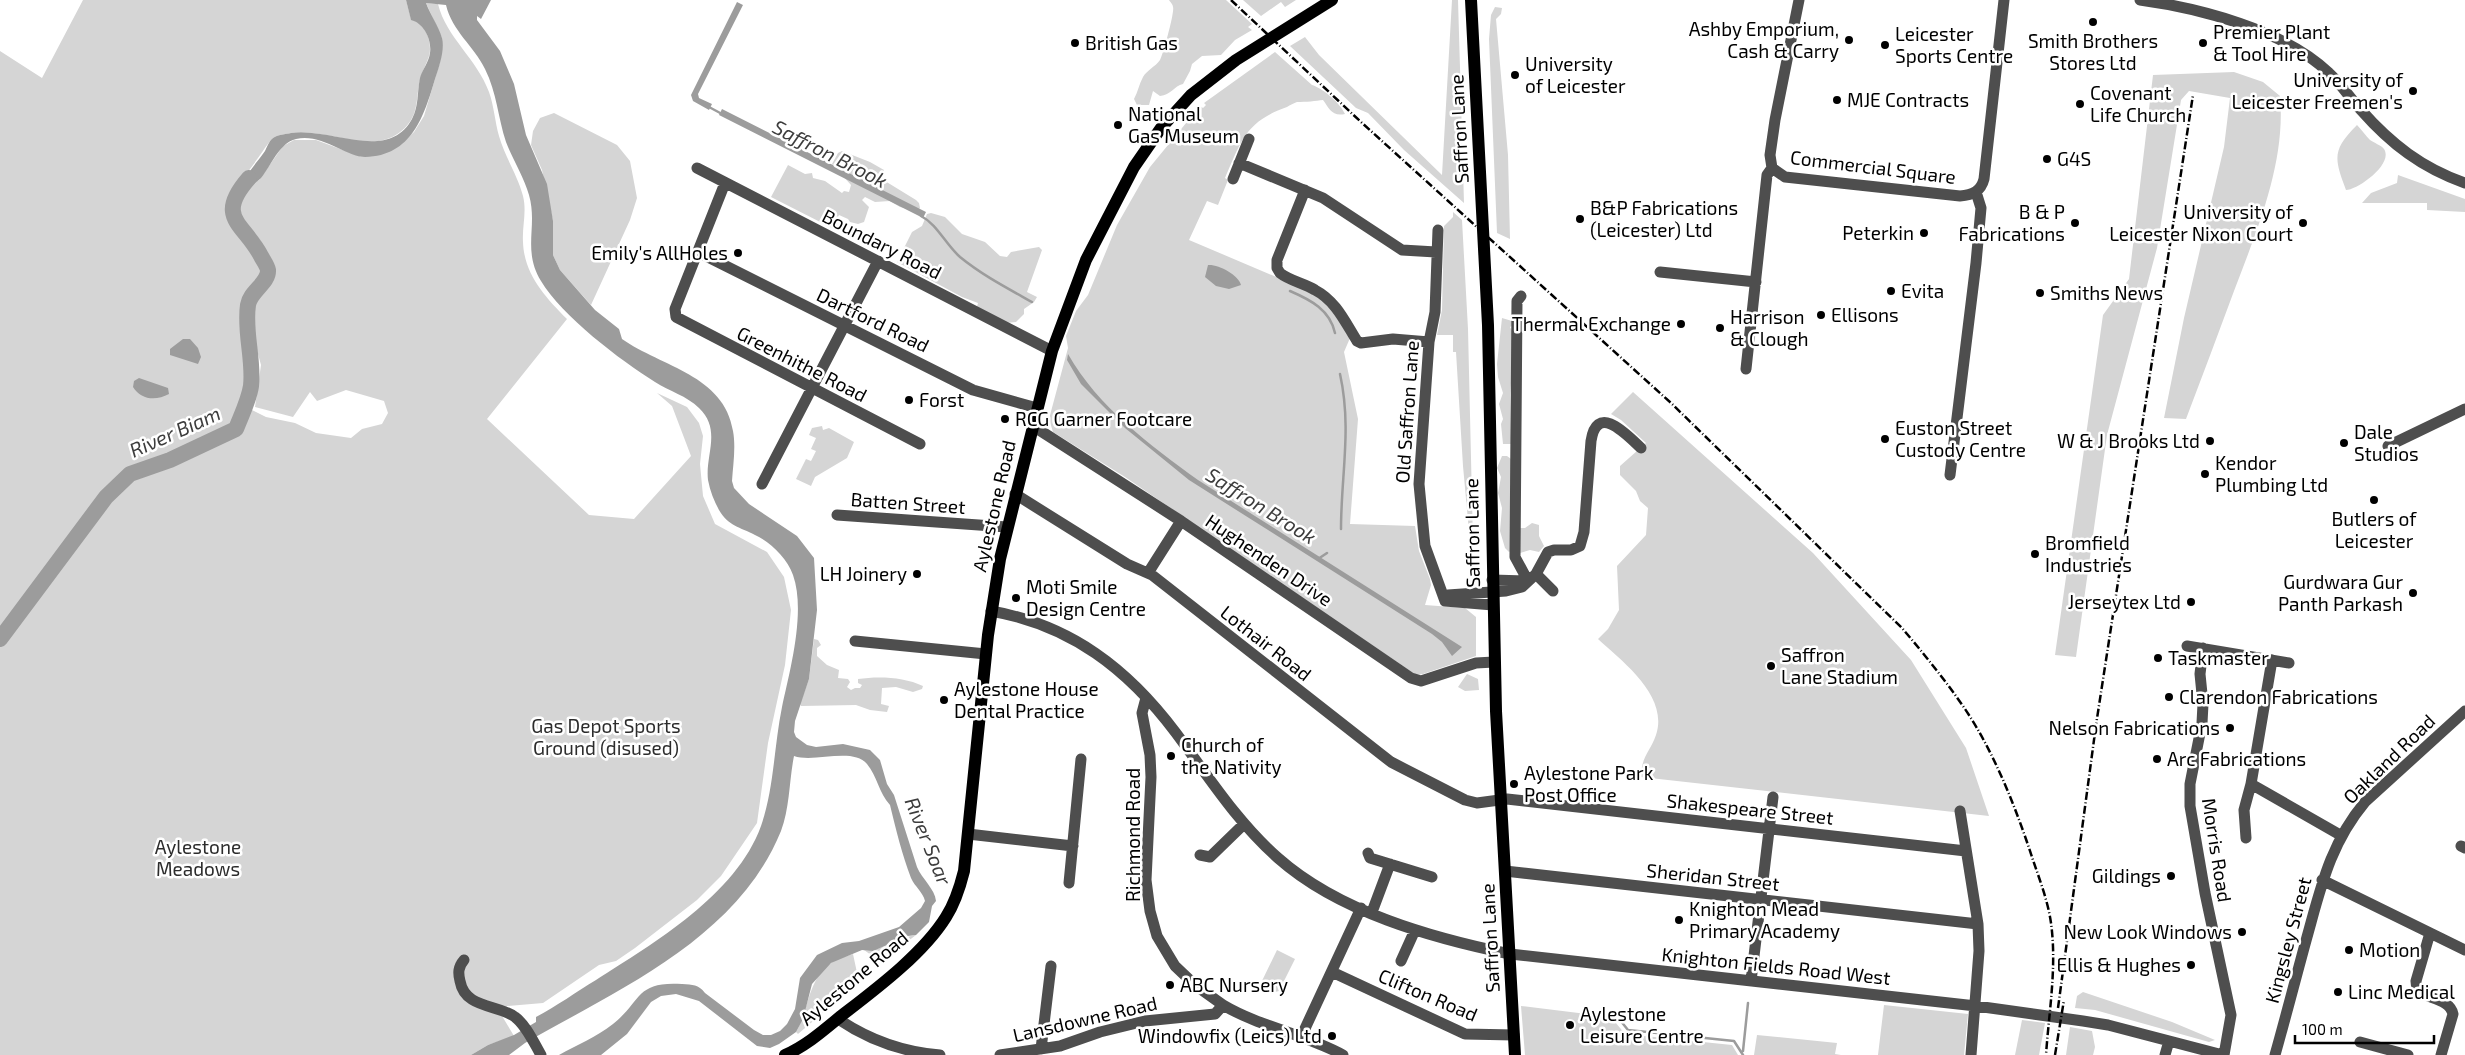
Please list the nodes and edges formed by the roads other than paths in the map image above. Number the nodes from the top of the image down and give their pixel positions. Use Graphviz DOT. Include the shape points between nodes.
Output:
graph roads {
  1 [pos="1332,0"];
  2 [pos="1798,0"];
  3 [pos="2004,0"];
  4 [pos="2140,0"];
  5 [pos="1473,3"];
  6 [pos="1249,139"];
  7 [pos="1239,163"];
  8 [pos="697,168"];
  9 [pos="1772,168"];
  10 [pos="1233,179"];
  11 [pos="725,183"];
  12 [pos="2465,183"];
  13 [pos="1305,190"];
  14 [pos="1976,192"];
  15 [pos="1438,230"];
  16 [pos="698,252"];
  17 [pos="1436,252"];
  18 [pos="878,261"];
  19 [pos="1660,272"];
  20 [pos="1756,282"];
  21 [pos="1521,296"];
  22 [pos="844,326"];
  23 [pos="1429,342"];
  24 [pos="1052,351"];
  25 [pos="1746,369"];
  26 [pos="812,389"];
  27 [pos="1037,408"];
  28 [pos="2465,409"];
  29 [pos="1033,426"];
  30 [pos="920,444"];
  31 [pos="2388,446"];
  32 [pos="1641,448"];
  33 [pos="1950,475"];
  34 [pos="762,484"];
  35 [pos="1015,494"];
  36 [pos="837,515"];
  37 [pos="1181,521"];
  38 [pos="1007,528"];
  39 [pos="1148,573"];
  40 [pos="1532,578"];
  41 [pos="1552,591"];
  42 [pos="1493,592"];
  43 [pos="991,611"];
  44 [pos="855,641"];
  45 [pos="2187,646"];
  46 [pos="2203,648"];
  47 [pos="986,654"];
  48 [pos="2272,660"];
  49 [pos="1494,662"];
  50 [pos="2289,662"];
  51 [pos="1146,698"];
  52 [pos="2465,711"];
  53 [pos="1081,759"];
  54 [pos="2251,784"];
  55 [pos="1773,798"];
  56 [pos="1500,800"];
  57 [pos="1960,812"];
  58 [pos="1244,824"];
  59 [pos="1769,828"];
  60 [pos="968,834"];
  61 [pos="2342,836"];
  62 [pos="2246,838"];
  63 [pos="1073,846"];
  64 [pos="1966,850"];
  65 [pos="1368,854"];
  66 [pos="1200,855"];
  67 [pos="1390,864"];
  68 [pos="1505,871"];
  69 [pos="1432,877"];
  70 [pos="2322,880"];
  71 [pos="1069,883"];
  72 [pos="1760,900"];
  73 [pos="1366,910"];
  74 [pos="1978,924"];
  75 [pos="1415,930"];
  76 [pos="2430,933"];
  77 [pos="2465,950"];
  78 [pos="1510,954"];
  79 [pos="464,960"];
  80 [pos="1401,961"];
  81 [pos="1051,966"];
  82 [pos="1332,972"];
  83 [pos="1751,981"];
  84 [pos="1223,1005"];
  85 [pos="1976,1006"];
  86 [pos="838,1019"];
  87 [pos="1302,1035"];
  88 [pos="1514,1036"];
  89 [pos="2169,1041"];
  90 [pos="2360,1042"];
  91 [pos="1041,1049"];
  92 [pos="541,1055"];
  93 [pos="785,1055"];
  94 [pos="940,1055"];
  95 [pos="1000,1055"];
  96 [pos="1343,1055"];
  97 [pos="1514,1055"];
  98 [pos="1971,1055"];
  99 [pos="2165,1055"];
  100 [pos="2223,1055"];
  101 [pos="2275,1055"];
  102 [pos="2408,1055"];
  103 [pos="2441,1055"];
  1 -- 24 [label="main road, Aylestone Road" via="1213,77 1191,95 1161,128 1134,167 1094,240"];
  2 -- 9 [label="street, Commercial Square" via="1775,120 1770,155"];
  3 -- 14 [label="street, Commercial Square" via="1984,178"];
  4 -- 12 [label="street" via="2219,16 2289,45 2328,72 2386,138 2404,153 2420,164"];
  5 -- 42 [label="main road, Saffron Lane" via="1488,325"];
  6 -- 7 [label="street"];
  7 -- 10 [label="street"];
  7 -- 13 [label="street"];
  8 -- 11 [label="street, Boundary Road"];
  9 -- 14 [label="street, Commercial Square" via="1785,177 1960,196"];
  9 -- 20 [label="street" via="1768,174"];
  11 -- 16 [label="street"];
  11 -- 18 [label="street, Boundary Road"];
  13 -- 17 [label="street" via="1402,250"];
  13 -- 23 [label="street" via="1277,260 1280,272 1328,299 1361,343 1393,339"];
  14 -- 33 [label="street" via="1980,208 1976,264"];
  15 -- 17 [label="street, Old Saffron Lane"];
  16 -- 22 [label="street, Dartford Road"];
  16 -- 26 [label="street, Greenhithe Road" via="675,309 679,320"];
  17 -- 23 [label="street, Old Saffron Lane" via="1435,312"];
  18 -- 22 [label="street"];
  18 -- 24 [label="street, Boundary Road"];
  19 -- 20 [label="street"];
  20 -- 25 [label="street"];
  21 -- 40 [label="street" via="1517,301 1515,557"];
  22 -- 26 [label="street"];
  22 -- 27 [label="street, Dartford Road" via="973,390"];
  23 -- 42 [label="street, Old Saffron Lane" via="1419,484 1424,543 1441,594"];
  24 -- 27 [label="main road, Aylestone Road"];
  26 -- 30 [label="street, Greenhithe Road"];
  26 -- 34 [label="street"];
  27 -- 29 [label="main road, Aylestone Road"];
  28 -- 31 [label="street"];
  29 -- 35 [label="main road, Aylestone Road"];
  29 -- 37 [label="street, Hughenden Drive"];
  32 -- 40 [label="street" via="1614,424 1604,422 1594,430 1590,442 1582,541 1577,548 1548,552"];
  35 -- 38 [label="main road, Aylestone Road"];
  35 -- 39 [label="street, Lothair Road" via="1127,564"];
  36 -- 38 [label="street, Batten Street"];
  37 -- 39 [label="street"];
  37 -- 49 [label="street, Hughenden Drive" via="1416,680 1476,663"];
  38 -- 43 [label="main road, Aylestone Road"];
  39 -- 56 [label="street, Lothair Road" via="1391,762 1471,802"];
  40 -- 41 [label="street"];
  40 -- 42 [label="street, Old Saffron Lane"];
  42 -- 49 [label="main road, Saffron Lane"];
  43 -- 47 [label="main road, Aylestone Road"];
  43 -- 51 [label="street, Knighton Fields Road West" via="1041,623 1073,638 1112,665"];
  44 -- 47 [label="street"];
  45 -- 46 [label="street"];
  46 -- 48 [label="street"];
  46 -- 100 [label="street, Morris Road" via="2200,674 2202,723 2190,784 2190,806 2231,1015"];
  47 -- 60 [label="main road, Aylestone Road"];
  48 -- 50 [label="street"];
  48 -- 54 [label="street, Morris Road"];
  49 -- 56 [label="main road, Saffron Lane"];
  51 -- 58 [label="street, Knighton Fields Road West"];
  51 -- 84 [label="street, Richmond Road" via="1142,713 1151,778 1146,880 1150,911 1157,936 1175,966"];
  52 -- 61 [label="street, Oakland Road" via="2365,802"];
  53 -- 63 [label="street"];
  54 -- 61 [label="street"];
  54 -- 62 [label="street, Morris Road" via="2243,819"];
  55 -- 59 [label="street"];
  56 -- 59 [label="street, Shakespeare Street"];
  56 -- 68 [label="main road, Saffron Lane"];
  57 -- 64 [label="street"];
  58 -- 66 [label="street" via="1210,857"];
  58 -- 73 [label="street, Knighton Fields Road West" via="1289,868 1313,884"];
  59 -- 64 [label="street, Shakespeare Street"];
  59 -- 72 [label="street"];
  60 -- 63 [label="street"];
  60 -- 86 [label="main road, Aylestone Road" via="964,871 946,917 929,939 881,985"];
  61 -- 70 [label="street, Kingsley Street"];
  63 -- 71 [label="street"];
  64 -- 74 [label="street"];
  65 -- 67 [label="street" via="1370,858"];
  67 -- 69 [label="street"];
  67 -- 73 [label="street"];
  68 -- 72 [label="street, Sheridan Street"];
  68 -- 78 [label="main road, Saffron Lane"];
  70 -- 76 [label="street"];
  70 -- 101 [label="street, Kingsley Street"];
  72 -- 74 [label="street, Sheridan Street"];
  72 -- 83 [label="street"];
  73 -- 75 [label="street, Knighton Fields Road West"];
  73 -- 82 [label="street"];
  74 -- 85 [label="street"];
  75 -- 78 [label="street, Knighton Fields Road West"];
  75 -- 80 [label="street"];
  76 -- 77 [label="street"];
  76 -- 103 [label="street" via="2416,981 2417,992 2452,1008"];
  78 -- 83 [label="street, Knighton Fields Road West"];
  78 -- 88 [label="main road, Saffron Lane"];
  79 -- 92 [label="street" via="459,974 461,986 469,997 478,1004 518,1018"];
  81 -- 91 [label="street"];
  82 -- 87 [label="street"];
  82 -- 88 [label="street, Clifton Road" via="1465,1034"];
  83 -- 85 [label="street, Knighton Fields Road West"];
  84 -- 87 [label="street" via="1246,1017"];
  84 -- 91 [label="street, Lansdowne Road" via="1215,1014 1168,1017 1122,1025 1060,1046"];
  85 -- 89 [label="street, Knighton Fields Road West" via="2108,1024"];
  85 -- 98 [label="street"];
  86 -- 93 [label="main road, Aylestone Road"];
  86 -- 94 [label="street" via="876,1041 921,1054"];
  87 -- 96 [label="street"];
  88 -- 97 [label="main road, Saffron Lane"];
  89 -- 99 [label="street"];
  89 -- 100 [label="street, Knighton Fields Road West"];
  90 -- 102 [label="street"];
  91 -- 95 [label="street, Lansdowne Road"];
}
